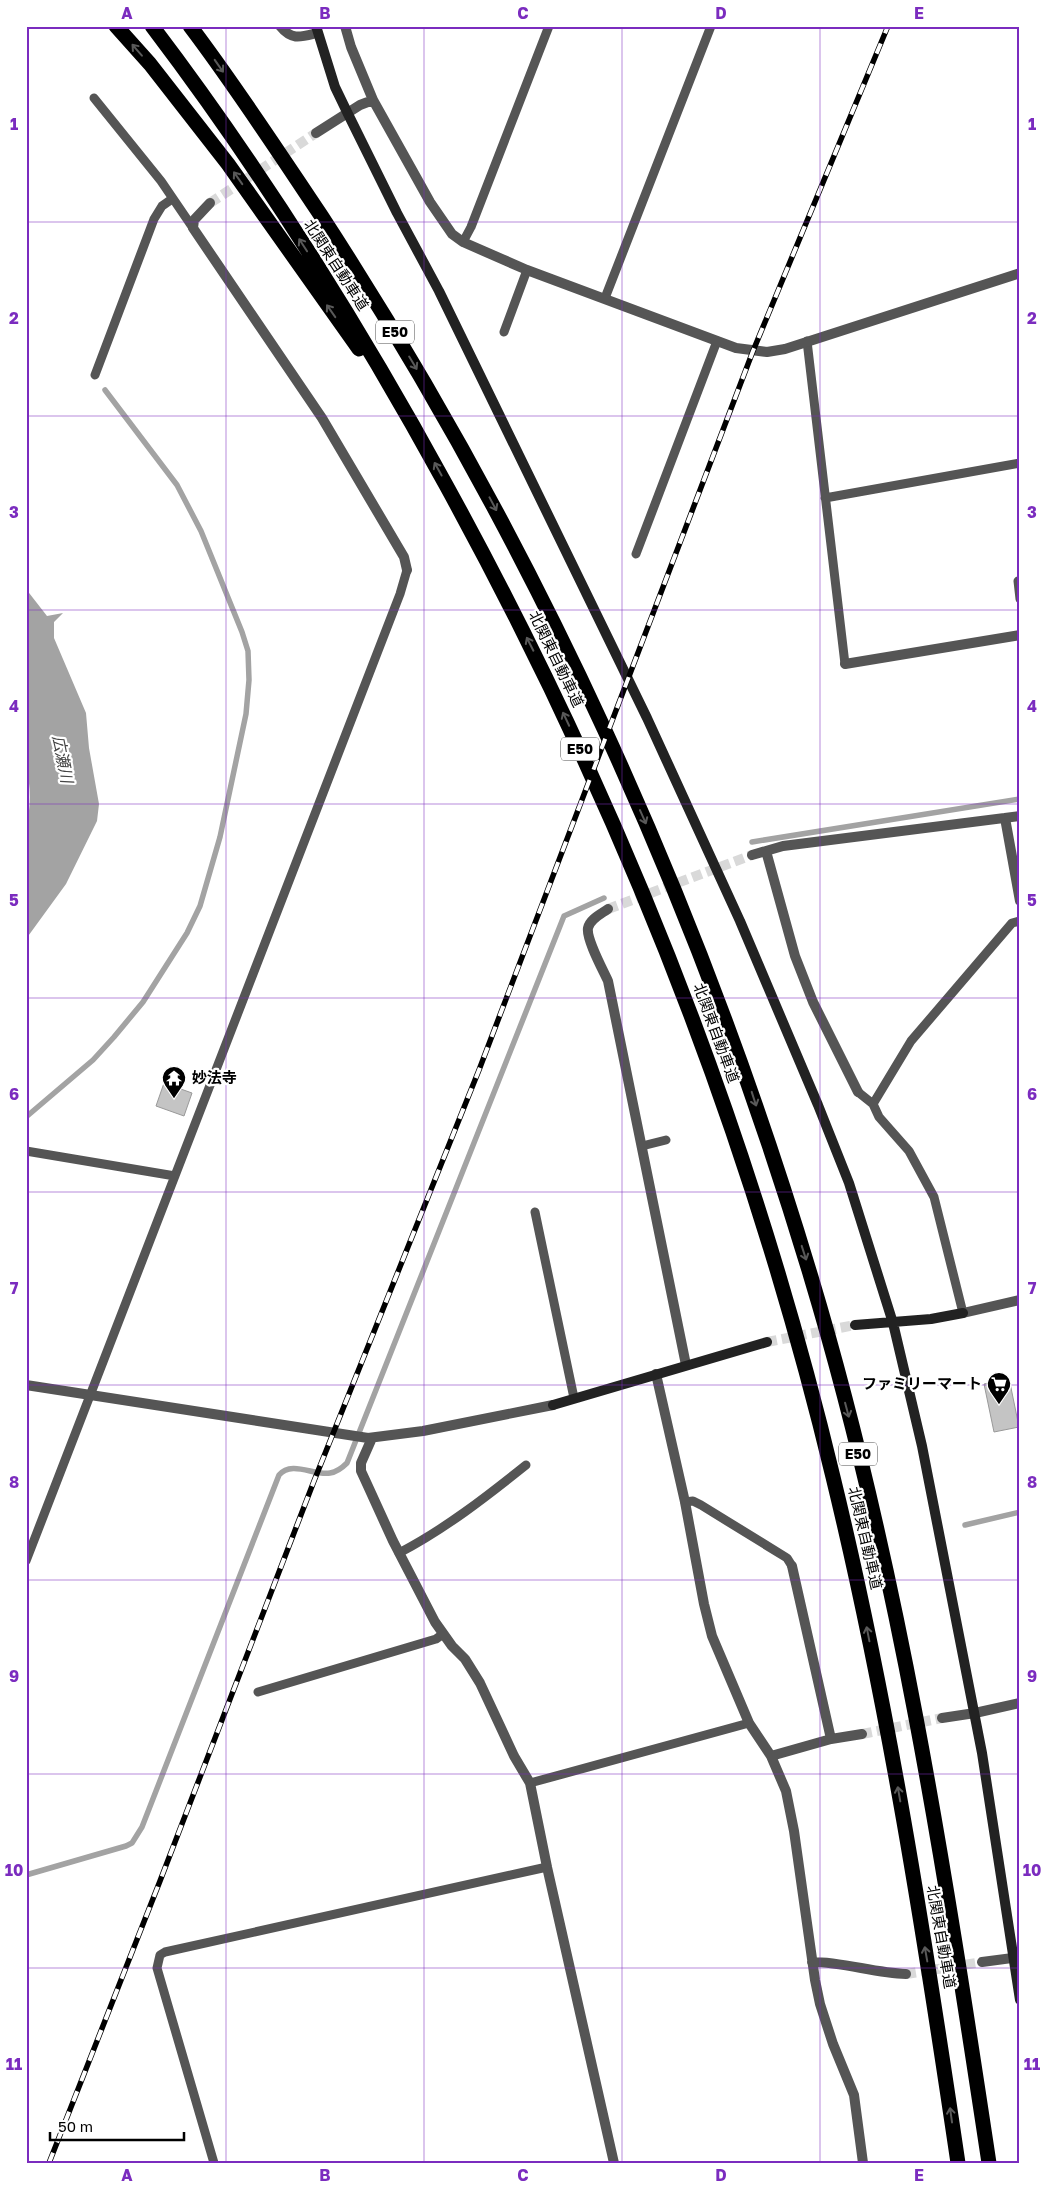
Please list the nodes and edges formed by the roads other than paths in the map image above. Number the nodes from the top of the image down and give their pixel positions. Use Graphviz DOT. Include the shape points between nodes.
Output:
graph roads {
  1 [pos="116,26"];
  2 [pos="152,26"];
  3 [pos="190,26"];
  4 [pos="280,26"];
  5 [pos="346,26"];
  6 [pos="549,26"];
  7 [pos="711,26"];
  8 [pos="316,30"];
  9 [pos="94,98"];
  10 [pos="373,100"];
  11 [pos="348,114"];
  12 [pos="316,133"];
  13 [pos="172,199"];
  14 [pos="210,203"];
  15 [pos="193,228"];
  16 [pos="464,242"];
  17 [pos="527,270"];
  18 [pos="1020,273"];
  19 [pos="605,298"];
  20 [pos="504,332"];
  21 [pos="717,341"];
  22 [pos="807,341"];
  23 [pos="95,375"];
  24 [pos="411,421"];
  25 [pos="1020,463"];
  26 [pos="825,498"];
  27 [pos="636,554"];
  28 [pos="407,570"];
  29 [pos="1018,581"];
  30 [pos="1020,598"];
  31 [pos="1020,635"];
  32 [pos="845,664"];
  33 [pos="1020,816"];
  34 [pos="1005,818"];
  35 [pos="766,851"];
  36 [pos="752,855"];
  37 [pos="1020,901"];
  38 [pos="608,909"];
  39 [pos="1020,922"];
  40 [pos="858,1092"];
  41 [pos="873,1104"];
  42 [pos="666,1140"];
  43 [pos="642,1146"];
  44 [pos="26,1151"];
  45 [pos="175,1176"];
  46 [pos="535,1212"];
  47 [pos="1020,1300"];
  48 [pos="963,1313"];
  49 [pos="894,1323"];
  50 [pos="855,1325"];
  51 [pos="767,1342"];
  52 [pos="686,1365"];
  53 [pos="656,1374"];
  54 [pos="26,1385"];
  55 [pos="91,1396"];
  56 [pos="574,1398"];
  57 [pos="372,1438"];
  58 [pos="526,1464"];
  59 [pos="685,1502"];
  60 [pos="399,1553"];
  61 [pos="26,1561"];
  62 [pos="792,1566"];
  63 [pos="443,1634"];
  64 [pos="258,1692"];
  65 [pos="1020,1703"];
  66 [pos="975,1713"];
  67 [pos="942,1718"];
  68 [pos="749,1723"];
  69 [pos="862,1734"];
  70 [pos="831,1738"];
  71 [pos="771,1756"];
  72 [pos="530,1783"];
  73 [pos="547,1867"];
  74 [pos="1017,1957"];
  75 [pos="812,1962"];
  76 [pos="982,1962"];
  77 [pos="906,1974"];
  78 [pos="1020,2000"];
  79 [pos="214,2163"];
  80 [pos="614,2163"];
  81 [pos="863,2163"];
  82 [pos="958,2163"];
  83 [pos="989,2163"];
  24 -- 1 [label="highway, one-way" via="228,164"];
  24 -- 2 [label="highway, 北関東自動車道 / E50, one-way" via="342,304 242,151"];
  3 -- 83 [label="highway, 北関東自動車道 / E50, one-way" via="269,136 385,316 441,409 514,543 570,656 669,875 746,1075 811,1277 837,1370 891,1594 922,1748"];
  4 -- 8 [label="street" via="293,37"];
  5 -- 10 [label="street" via="351,47"];
  6 -- 16 [label="lane"];
  7 -- 19 [label="lane"];
  8 -- 11 [label="street" via="335,87"];
  9 -- 13 [label="lane"];
  10 -- 11 [label="street"];
  10 -- 16 [label="street" via="440,218 452,234"];
  11 -- 12 [label="street"];
  11 -- 49 [label="street" via="443,299 596,612 740,921 822,1114"];
  13 -- 15 [label="lane"];
  13 -- 23 [label="lane" via="162,206 154,219"];
  14 -- 15 [label="street" via="194,220"];
  15 -- 28 [label="street" via="322,418 404,557"];
  16 -- 17 [label="street"];
  17 -- 19 [label="street"];
  17 -- 20 [label="lane"];
  18 -- 22 [label="street"];
  19 -- 21 [label="street"];
  21 -- 22 [label="street" via="767,352"];
  21 -- 27 [label="lane"];
  22 -- 26 [label="lane"];
  82 -- 24 [label="highway, 北関東自動車道 / E50, one-way" via="935,2005 865,1619 833,1477 794,1329 739,1151 673,969 608,811 552,687"];
  25 -- 26 [label="lane"];
  26 -- 32 [label="lane"];
  28 -- 45 [label="lane"];
  29 -- 30 [label="lane"];
  31 -- 32 [label="street"];
  33 -- 34 [label="street"];
  34 -- 35 [label="street" via="783,846"];
  34 -- 37 [label="street"];
  35 -- 36 [label="street"];
  35 -- 40 [label="street" via="802,973"];
  38 -- 43 [label="street" via="593,919 588,928 608,981"];
  39 -- 41 [label="lane" via="1012,923 912,1041"];
  40 -- 41 [label="lane"];
  41 -- 48 [label="lane" via="879,1117 909,1151 934,1196"];
  42 -- 43 [label="lane"];
  43 -- 52 [label="street"];
  44 -- 45 [label="lane"];
  45 -- 55 [label="lane"];
  46 -- 56 [label="lane"];
  47 -- 48 [label="street"];
  48 -- 49 [label="street"];
  49 -- 50 [label="street"];
  49 -- 66 [label="street" via="924,1455"];
  51 -- 52 [label="street"];
  52 -- 53 [label="street"];
  53 -- 56 [label="street"];
  53 -- 59 [label="street"];
  54 -- 55 [label="street"];
  55 -- 57 [label="street"];
  55 -- 61 [label="lane"];
  56 -- 57 [label="street" via="423,1431"];
  57 -- 60 [label="street" via="361,1463 361,1472"];
  58 -- 60 [label="lane" via="472,1507"];
  59 -- 62 [label="lane" via="693,1500 787,1558"];
  59 -- 68 [label="street" via="712,1636"];
  60 -- 63 [label="street"];
  62 -- 70 [label="street"];
  63 -- 64 [label="lane" via="436,1639"];
  63 -- 72 [label="street" via="480,1683"];
  65 -- 66 [label="street"];
  66 -- 67 [label="street"];
  66 -- 74 [label="street"];
  68 -- 71 [label="street"];
  68 -- 72 [label="lane"];
  69 -- 70 [label="street"];
  70 -- 71 [label="street"];
  71 -- 75 [label="street" via="791,1811"];
  72 -- 73 [label="street"];
  73 -- 79 [label="lane" via="160,1955 157,1968"];
  73 -- 80 [label="street"];
  74 -- 76 [label="street"];
  74 -- 78 [label="street"];
  75 -- 77 [label="street"];
  75 -- 81 [label="street" via="828,2030 854,2096"];
}
